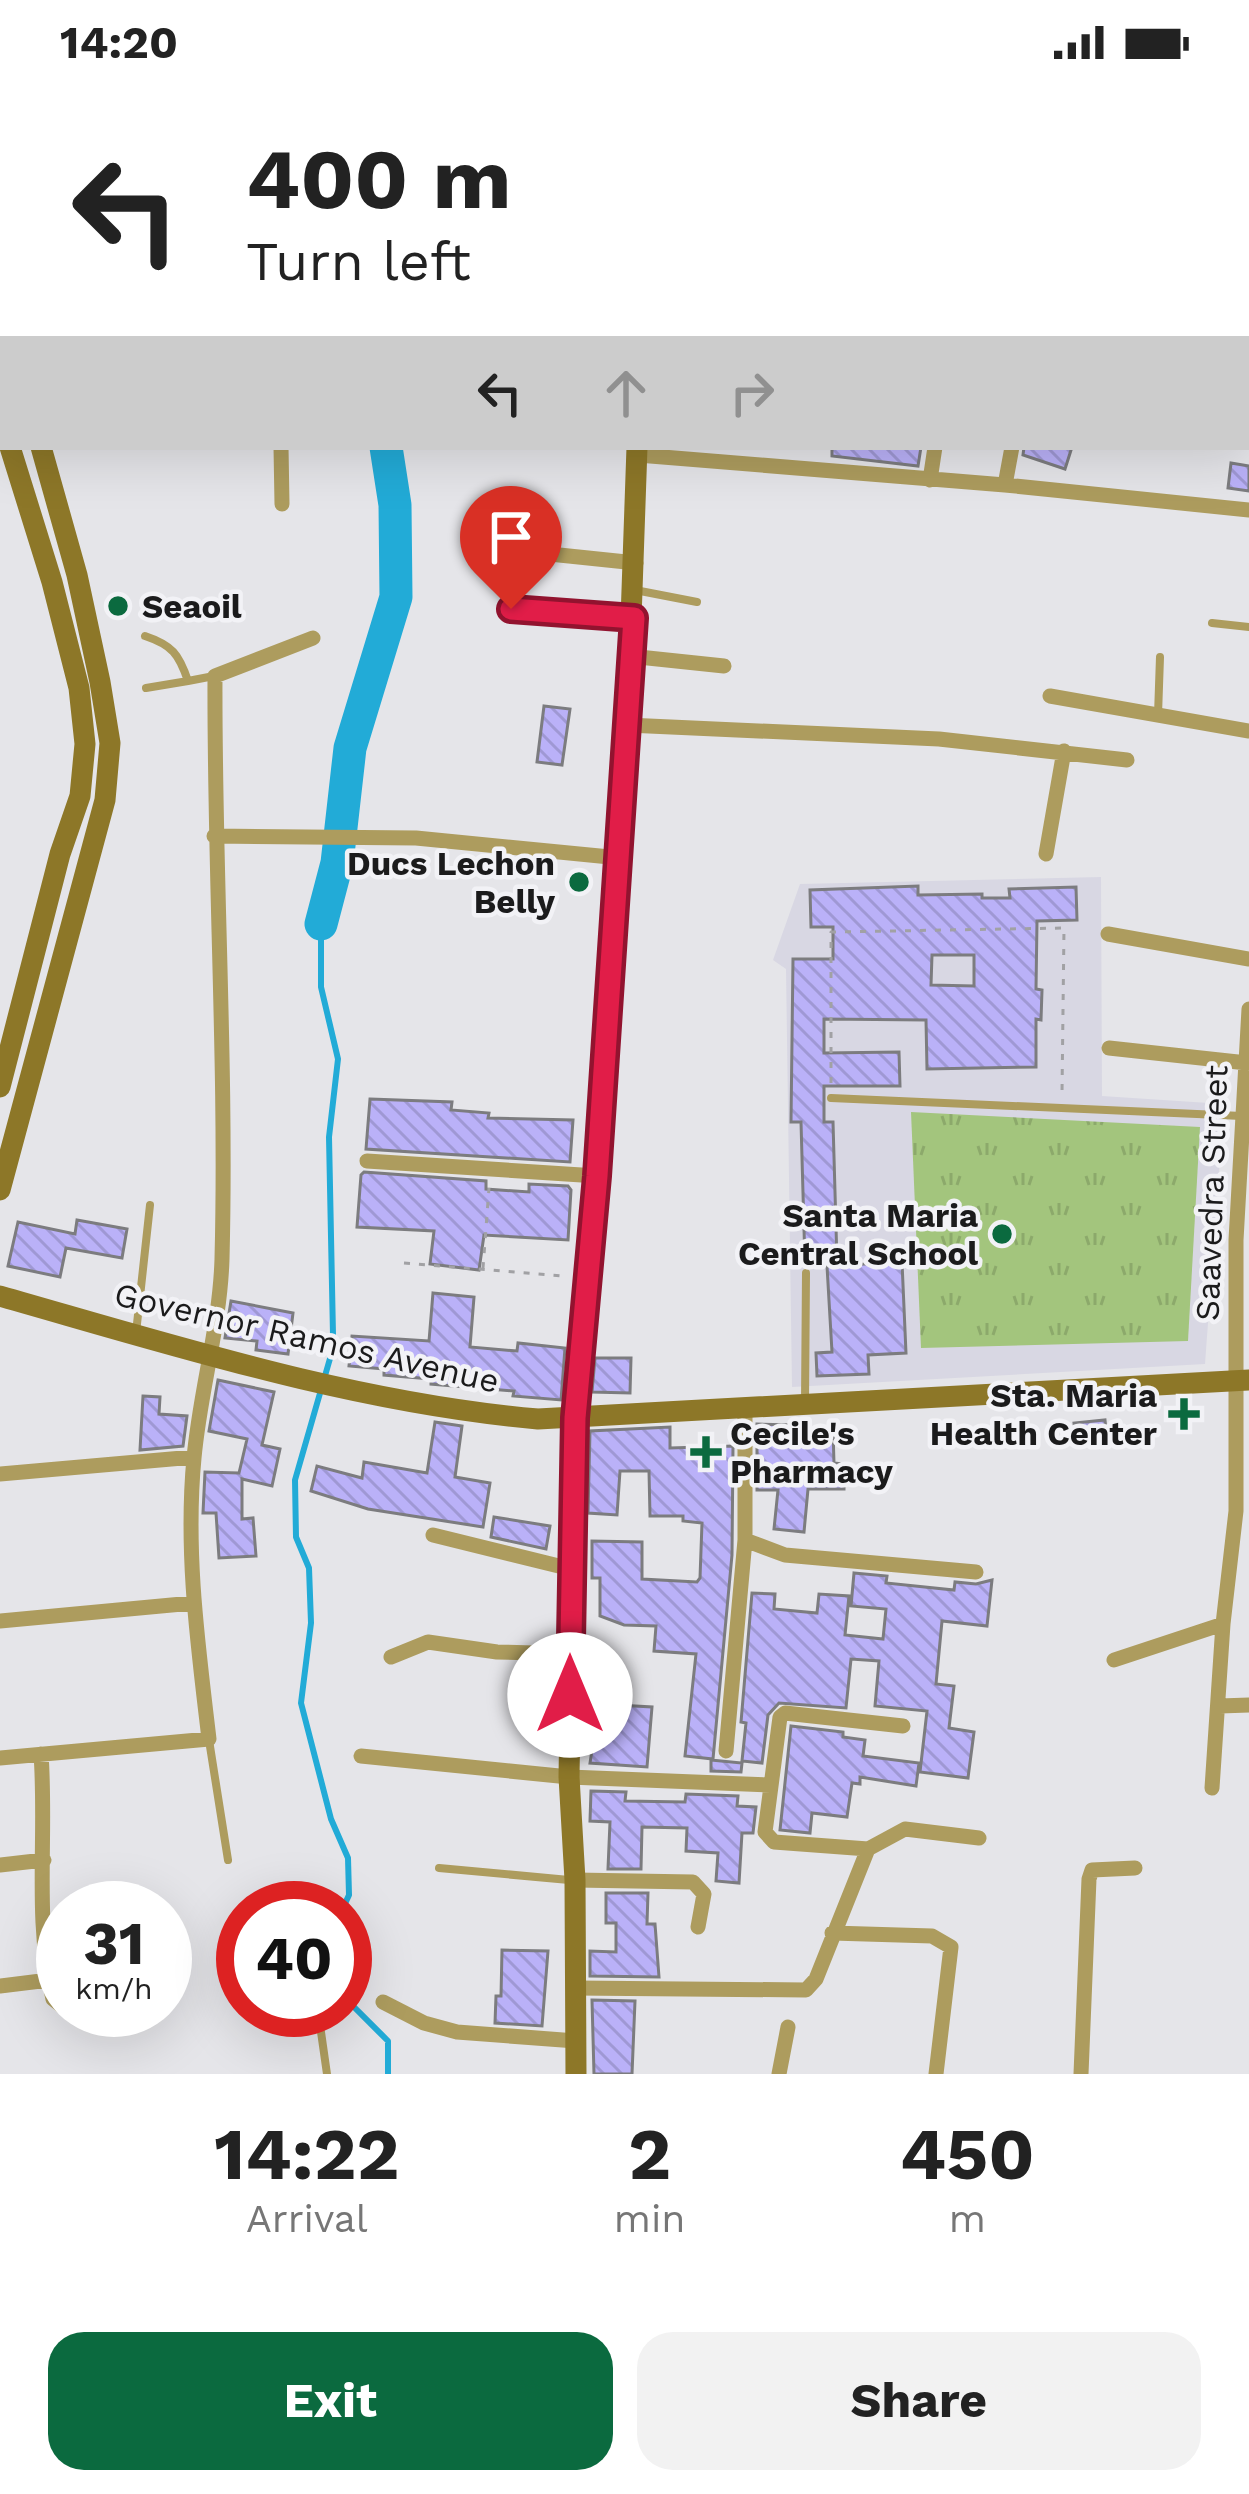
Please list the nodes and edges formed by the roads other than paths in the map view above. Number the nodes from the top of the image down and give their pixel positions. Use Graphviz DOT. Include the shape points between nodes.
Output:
graph roads {
  1 [pos="11,450"];
  2 [pos="42,450"];
  3 [pos="281,450"];
  4 [pos="934,450"];
  5 [pos="1011,450"];
  6 [pos="637,451"];
  7 [pos="930,479"];
  8 [pos="1005,485"];
  9 [pos="55,496"];
  10 [pos="282,504"];
  11 [pos="28,506"];
  12 [pos="1249,510"];
  13 [pos="521,551"];
  14 [pos="636,562"];
  15 [pos="635,590"];
  16 [pos="697,602"];
  17 [pos="511,609"];
  18 [pos="634,618"];
  19 [pos="1212,623"];
  20 [pos="1249,627"];
  21 [pos="145,636"];
  22 [pos="313,638"];
  23 [pos="629,656"];
  24 [pos="1160,657"];
  25 [pos="724,666"];
  26 [pos="214,676"];
  27 [pos="188,681"];
  28 [pos="146,688"];
  29 [pos="1050,697"];
  30 [pos="1158,717"];
  31 [pos="627,725"];
  32 [pos="1249,731"];
  33 [pos="1064,751"];
  34 [pos="1127,760"];
  35 [pos="80,796"];
  36 [pos="105,800"];
  37 [pos="214,836"];
  38 [pos="1046,854"];
  39 [pos="620,858"];
  40 [pos="1108,934"];
  41 [pos="1249,959"];
  42 [pos="1249,1009"];
  43 [pos="1109,1048"];
  44 [pos="1247,1063"];
  45 [pos="0,1087"];
  46 [pos="831,1098"];
  47 [pos="1244,1116"];
  48 [pos="367,1161"];
  49 [pos="597,1176"];
  50 [pos="0,1190"];
  51 [pos="150,1205"];
  52 [pos="1243,1241"];
  53 [pos="806,1273"];
  54 [pos="0,1296"];
  55 [pos="136,1335"];
  56 [pos="209,1356"];
  57 [pos="1242,1380"];
  58 [pos="805,1402"];
  59 [pos="745,1408"];
  60 [pos="575,1418"];
  61 [pos="194,1457"];
  62 [pos="0,1474"];
  63 [pos="1243,1511"];
  64 [pos="433,1534"];
  65 [pos="745,1540"];
  66 [pos="571,1569"];
  67 [pos="976,1572"];
  68 [pos="1249,1576"];
  69 [pos="1228,1578"];
  70 [pos="193,1603"];
  71 [pos="0,1621"];
  72 [pos="1223,1624"];
  73 [pos="571,1654"];
  74 [pos="391,1657"];
  75 [pos="1114,1660"];
  76 [pos="1249,1705"];
  77 [pos="1220,1706"];
  78 [pos="903,1726"];
  79 [pos="209,1739"];
  80 [pos="726,1751"];
  81 [pos="41,1754"];
  82 [pos="361,1756"];
  83 [pos="0,1758"];
  84 [pos="569,1778"];
  85 [pos="771,1785"];
  86 [pos="1212,1788"];
  87 [pos="979,1838"];
  88 [pos="868,1849"];
  89 [pos="44,1860"];
  90 [pos="229,1860"];
  91 [pos="0,1864"];
  92 [pos="439,1868"];
  93 [pos="1136,1868"];
  94 [pos="575,1880"];
  95 [pos="42,1881"];
  96 [pos="698,1927"];
  97 [pos="832,1933"];
  98 [pos="36,1982"];
  99 [pos="0,1986"];
  100 [pos="575,1988"];
  101 [pos="383,2002"];
  102 [pos="788,2027"];
  103 [pos="322,2037"];
  104 [pos="576,2041"];
  105 [pos="327,2074"];
  106 [pos="576,2074"];
  107 [pos="779,2074"];
  108 [pos="936,2074"];
  109 [pos="1081,2074"];
  1 -- 11 [label="main road"];
  2 -- 9 [label="main road"];
  3 -- 10 [label="street"];
  4 -- 7 [label="street"];
  5 -- 8 [label="street"];
  6 -- 7 [label="street"];
  6 -- 14 [label="main road"];
  7 -- 8 [label="street"];
  8 -- 12 [label="street"];
  9 -- 11 [label="main road"];
  9 -- 36 [label="main road" via="100,682 110,743"];
  11 -- 35 [label="main road" via="79,688"];
  13 -- 14 [label="street"];
  14 -- 15 [label="main road"];
  15 -- 16 [label="lane"];
  15 -- 18 [label="main road"];
  17 -- 18 [label="street"];
  18 -- 23 [label="main road"];
  19 -- 20 [label="lane"];
  21 -- 27 [label="lane" via="177,652"];
  22 -- 26 [label="street"];
  23 -- 25 [label="street"];
  23 -- 31 [label="main road"];
  24 -- 30 [label="lane"];
  26 -- 27 [label="lane"];
  26 -- 37 [label="street"];
  27 -- 28 [label="lane"];
  29 -- 30 [label="street"];
  30 -- 32 [label="street"];
  31 -- 33 [label="street"];
  31 -- 39 [label="main road"];
  33 -- 34 [label="street"];
  33 -- 38 [label="street"];
  35 -- 36 [label="main road"];
  35 -- 45 [label="main road"];
  36 -- 50 [label="main road"];
  37 -- 39 [label="street" via="416,838"];
  37 -- 56 [label="street" via="222,1242"];
  39 -- 49 [label="main road"];
  40 -- 41 [label="street"];
  42 -- 44 [label="street, Saavedra Street"];
  43 -- 44 [label="street"];
  44 -- 47 [label="street, Saavedra Street"];
  46 -- 47 [label="lane"];
  47 -- 52 [label="street, Saavedra Street"];
  48 -- 49 [label="street"];
  49 -- 60 [label="main road"];
  51 -- 55 [label="lane"];
  52 -- 57 [label="street, Saavedra Street"];
  53 -- 58 [label="lane"];
  54 -- 55 [label="main road, Governor Ramos Avenue"];
  55 -- 56 [label="main road, Governor Ramos Avenue"];
  56 -- 60 [label="main road, Governor Ramos Avenue" via="481,1414"];
  56 -- 61 [label="street"];
  57 -- 58 [label="main road, Governor Ramos Avenue"];
  57 -- 63 [label="street, Saavedra Street"];
  58 -- 59 [label="main road, Governor Ramos Avenue"];
  59 -- 60 [label="main road, Governor Ramos Avenue"];
  59 -- 65 [label="street"];
  60 -- 66 [label="main road"];
  61 -- 62 [label="street"];
  61 -- 70 [label="street"];
  63 -- 69 [label="street, Saavedra Street"];
  64 -- 66 [label="street"];
  65 -- 67 [label="street" via="785,1556"];
  65 -- 80 [label="street"];
  66 -- 73 [label="main road"];
  68 -- 69 [label="street"];
  69 -- 72 [label="street, Saavedra Street"];
  70 -- 71 [label="street"];
  70 -- 79 [label="street"];
  72 -- 75 [label="street"];
  72 -- 77 [label="street, Saavedra Street"];
  73 -- 74 [label="street" via="428,1642"];
  73 -- 84 [label="main road"];
  76 -- 77 [label="street"];
  77 -- 86 [label="street, Saavedra Street"];
  78 -- 85 [label="street" via="782,1714"];
  79 -- 81 [label="street"];
  79 -- 90 [label="lane"];
  81 -- 83 [label="street"];
  81 -- 89 [label="street"];
  82 -- 84 [label="street"];
  84 -- 85 [label="street"];
  84 -- 94 [label="main road"];
  85 -- 88 [label="street" via="765,1832 774,1842"];
  87 -- 88 [label="street" via="905,1829"];
  88 -- 97 [label="street"];
  89 -- 91 [label="street"];
  89 -- 95 [label="street"];
  92 -- 94 [label="lane"];
  93 -- 109 [label="street" via="1092,1870 1089,1879"];
  94 -- 96 [label="street" via="693,1882 704,1894"];
  94 -- 100 [label="main road"];
  97 -- 100 [label="street" via="806,1990"];
  97 -- 108 [label="street" via="932,1936 951,1947"];
  98 -- 99 [label="street"];
  100 -- 104 [label="main road"];
  101 -- 104 [label="street" via="457,2032"];
  102 -- 107 [label="street"];
  103 -- 105 [label="lane"];
  104 -- 106 [label="main road"];
}
